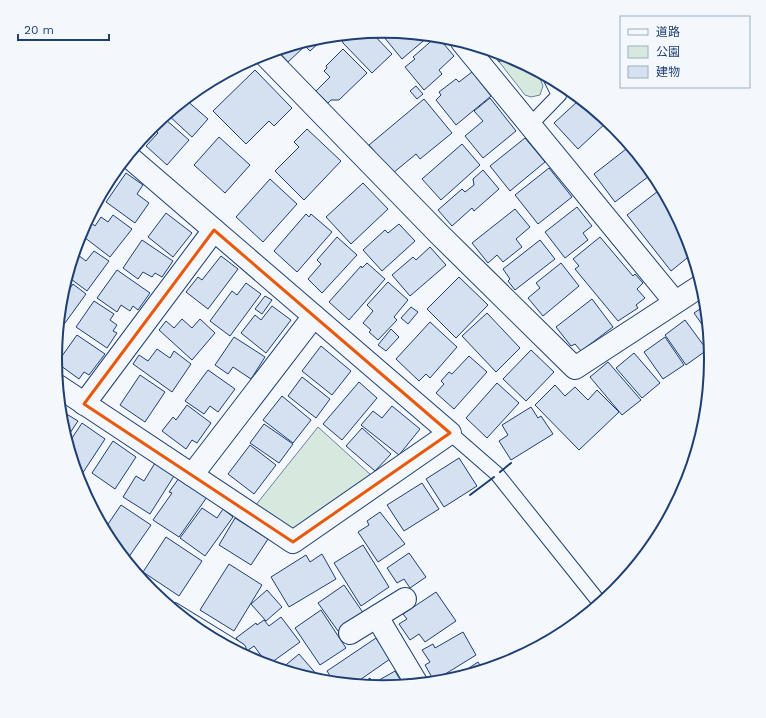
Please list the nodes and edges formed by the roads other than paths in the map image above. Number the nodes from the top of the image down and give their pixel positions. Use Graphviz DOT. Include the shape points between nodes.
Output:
graph roads {
  1 [pos="468,50"];
  2 [pos="269,59"];
  3 [pos="556,89"];
  4 [pos="530,125"];
  5 [pos="132,159"];
  6 [pos="214,230"];
  7 [pos="696,289"];
  8 [pos="675,302"];
  9 [pos="314,316"];
  10 [pos="64,390"];
  11 [pos="84,404"];
  12 [pos="450,433"];
  13 [pos="192,475"];
  14 [pos="405,599"];
  15 [pos="596,599"];
  16 [pos="377,617"];
  17 [pos="350,633"];
  18 [pos="414,678"];
  1 -- 4 [label="street"];
  2 -- 8 [label="street" via="439,234 575,368"];
  3 -- 4 [label="lane" via="559,95"];
  4 -- 8 [label="street"];
  5 -- 6 [label="street"];
  6 -- 9 [label="street"];
  6 -- 11 [label="street"];
  7 -- 8 [label="street"];
  9 -- 12 [label="street"];
  9 -- 13 [label="street"];
  10 -- 11 [label="street"];
  11 -- 13 [label="street"];
  12 -- 13 [label="street" via="293,542"];
  12 -- 15 [label="lane" via="497,474"];
  14 -- 16 [label="street"];
  16 -- 17 [label="street"];
  16 -- 18 [label="street"];
}
